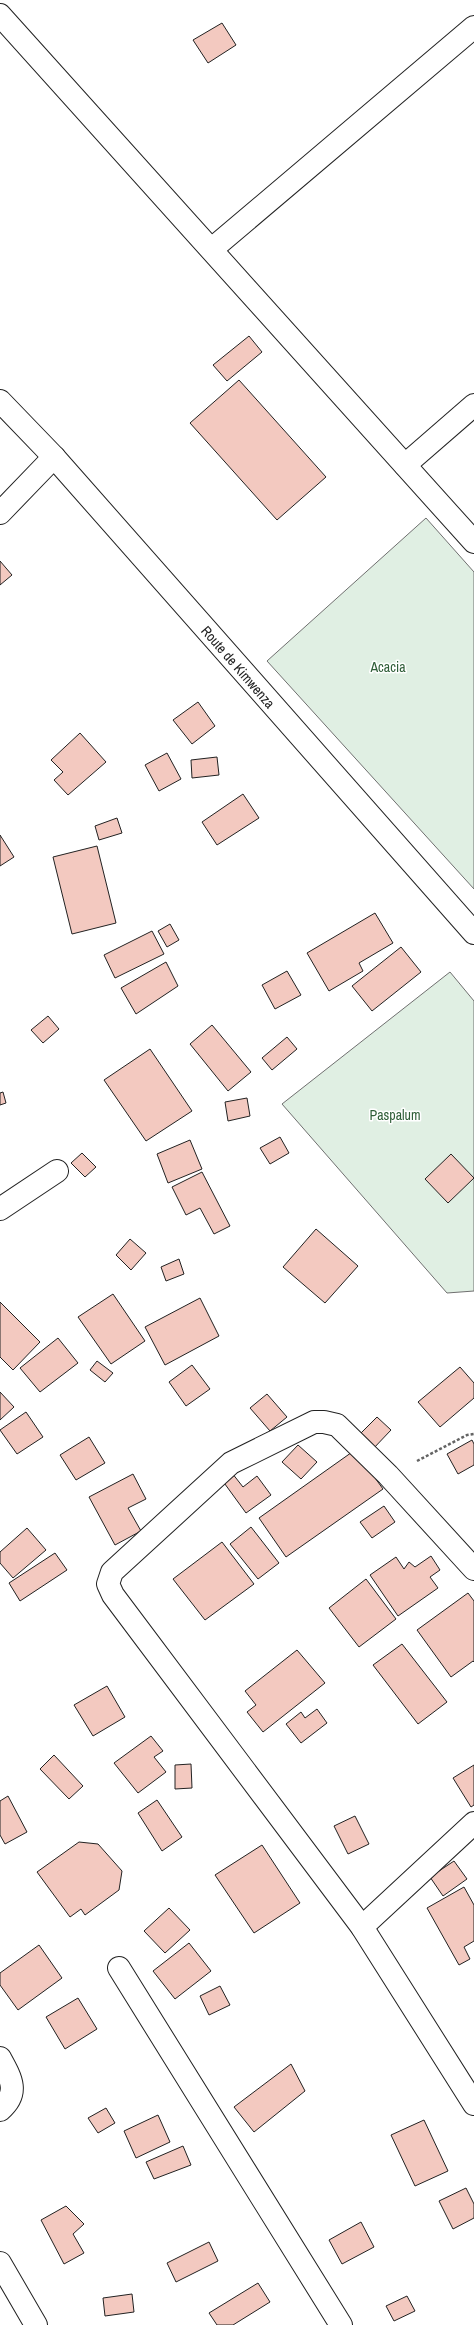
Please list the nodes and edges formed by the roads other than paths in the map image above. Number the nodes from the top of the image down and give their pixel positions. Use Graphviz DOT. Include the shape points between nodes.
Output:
graph roads {
  1 [pos="0,15"];
  2 [pos="474,27"];
  3 [pos="212,249"];
  4 [pos="0,401"];
  5 [pos="474,405"];
  6 [pos="54,457"];
  7 [pos="405,465"];
  8 [pos="0,513"];
  9 [pos="474,542"];
  10 [pos="474,933"];
  11 [pos="57,1171"];
  12 [pos="0,1209"];
  13 [pos="474,1569"];
  14 [pos="474,1823"];
  15 [pos="362,1927"];
  16 [pos="119,1968"];
  17 [pos="0,2058"];
  18 [pos="474,2104"];
  19 [pos="0,2110"];
  20 [pos="0,2263"];
  21 [pos="36,2325"];
  22 [pos="341,2325"];
  1 -- 3 [label="street"];
  2 -- 3 [label="street"];
  3 -- 7 [label="street"];
  4 -- 6 [label="street, Route de Kimwenza"];
  5 -- 7 [label="street"];
  6 -- 8 [label="street"];
  6 -- 10 [label="street, Route de Kimwenza"];
  7 -- 9 [label="street"];
  11 -- 12 [label="street"];
  13 -- 15 [label="street" via="388,1475 337,1425 314,1422 231,1463 112,1572 108,1584 113,1596"];
  14 -- 15 [label="street"];
  15 -- 18 [label="street"];
  16 -- 22 [label="street"];
  17 -- 19 [label="street" via="13,2091 8,2103"];
  20 -- 21 [label="street"];
}
